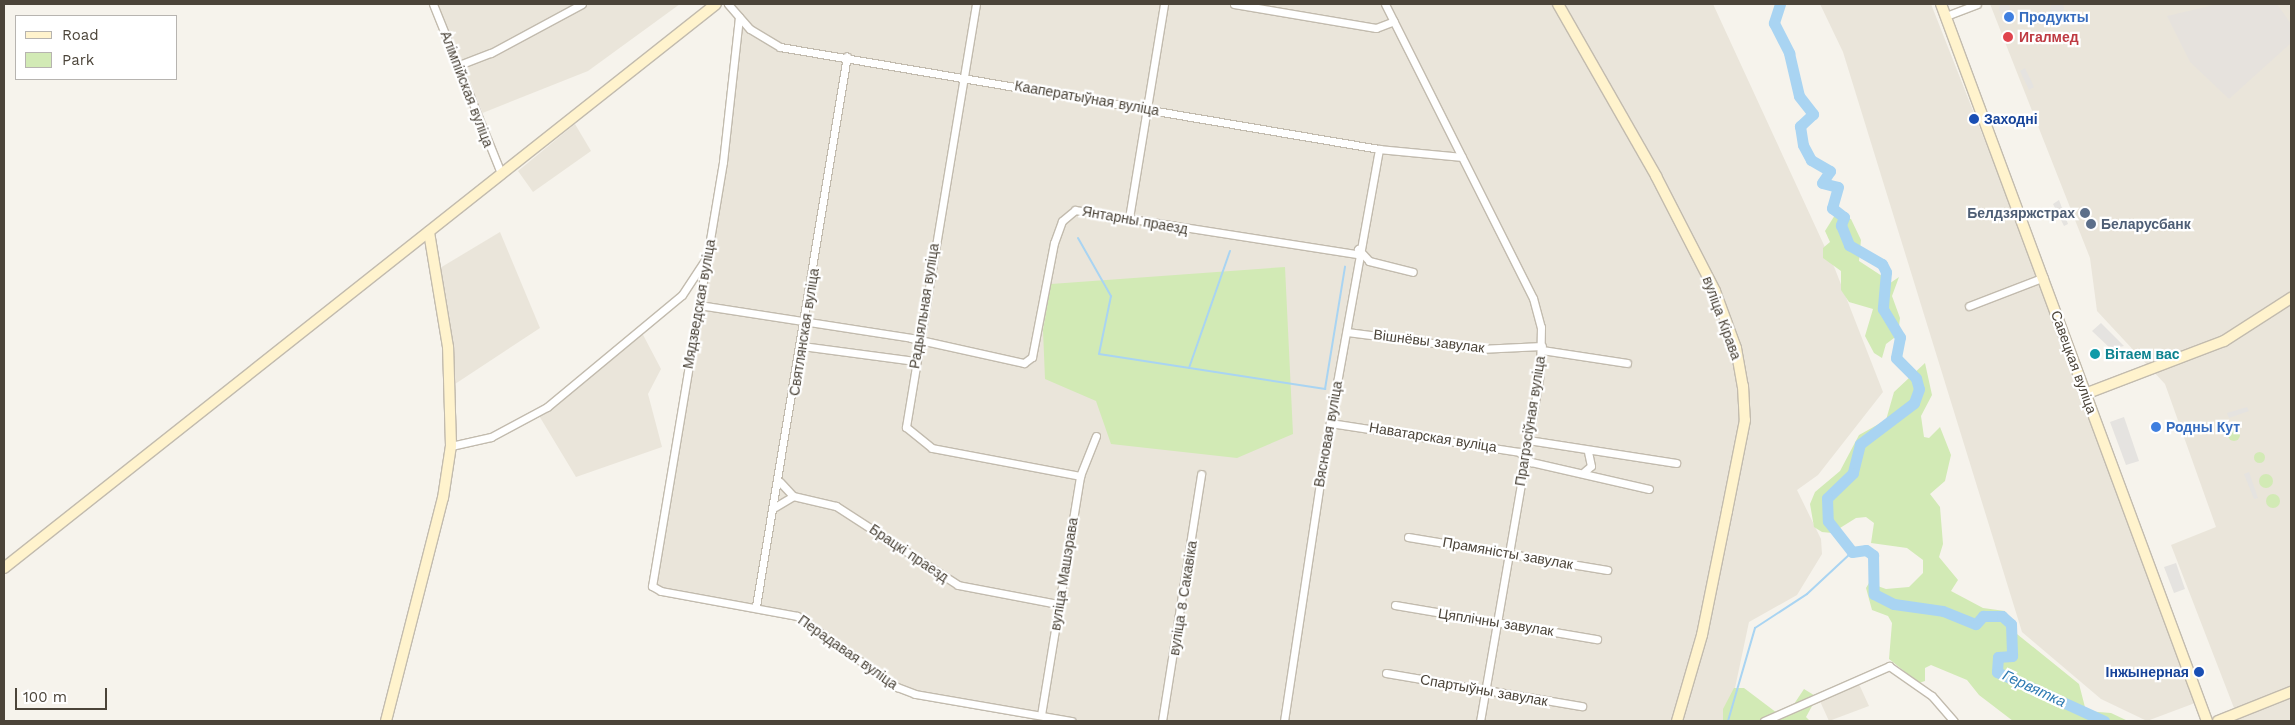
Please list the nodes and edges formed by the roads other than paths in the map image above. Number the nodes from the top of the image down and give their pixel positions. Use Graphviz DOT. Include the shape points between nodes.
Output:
graph roads {
  1 [pos="433,4"];
  2 [pos="582,4"];
  3 [pos="716,4"];
  4 [pos="728,4"];
  5 [pos="976,4"];
  6 [pos="1164,4"];
  7 [pos="1234,4"];
  8 [pos="1385,4"];
  9 [pos="1558,4"];
  10 [pos="1941,4"];
  11 [pos="1977,4"];
  12 [pos="1946,16"];
  13 [pos="739,18"];
  14 [pos="1394,21"];
  15 [pos="847,56"];
  16 [pos="459,65"];
  17 [pos="961,77"];
  18 [pos="1150,109"];
  19 [pos="1379,149"];
  20 [pos="1462,157"];
  21 [pos="501,173"];
  22 [pos="1129,218"];
  23 [pos="429,232"];
  24 [pos="1358,252"];
  25 [pos="707,257"];
  26 [pos="1413,272"];
  27 [pos="2044,277"];
  28 [pos="2291,298"];
  29 [pos="699,305"];
  30 [pos="1969,306"];
  31 [pos="805,323"];
  32 [pos="1347,332"];
  33 [pos="917,340"];
  34 [pos="802,346"];
  35 [pos="1542,348"];
  36 [pos="915,361"];
  37 [pos="1627,363"];
  38 [pos="2086,394"];
  39 [pos="1330,423"];
  40 [pos="1096,436"];
  41 [pos="1528,440"];
  42 [pos="451,446"];
  43 [pos="1588,452"];
  44 [pos="1525,457"];
  45 [pos="1676,463"];
  46 [pos="1584,472"];
  47 [pos="1201,474"];
  48 [pos="1080,476"];
  49 [pos="780,482"];
  50 [pos="1649,489"];
  51 [pos="793,496"];
  52 [pos="775,507"];
  53 [pos="1408,536"];
  54 [pos="1509,553"];
  55 [pos="4,568"];
  56 [pos="1607,570"];
  57 [pos="654,588"];
  58 [pos="1058,604"];
  59 [pos="1395,605"];
  60 [pos="756,606"];
  61 [pos="1498,621"];
  62 [pos="1597,639"];
  63 [pos="1386,673"];
  64 [pos="1485,690"];
  65 [pos="2291,692"];
  66 [pos="1582,706"];
  67 [pos="1041,715"];
  68 [pos="386,721"];
  69 [pos="1072,721"];
  70 [pos="1162,721"];
  71 [pos="1284,721"];
  72 [pos="1480,721"];
  73 [pos="1677,721"];
  74 [pos="1764,721"];
  75 [pos="1954,721"];
  76 [pos="2207,721"];
  77 [pos="2218,721"];
  1 -- 16 [label="street, Алімпійская вуліца"];
  2 -- 16 [label="street" via="491,53"];
  3 -- 21 [label="street"];
  4 -- 13 [label="street, Кааператыўная вуліца"];
  5 -- 17 [label="street, Радыяльная вуліца"];
  6 -- 18 [label="street"];
  7 -- 14 [label="street" via="1376,28"];
  8 -- 14 [label="street, Прагрэсіўная вуліца"];
  9 -- 73 [label="street, вуліца Кірава" via="1687,233 1736,348 1743,386 1745,420 1702,635"];
  10 -- 12 [label="street, Савецкая вуліца"];
  11 -- 12 [label="street"];
  12 -- 27 [label="street, Савецкая вуліца"];
  13 -- 15 [label="street, Кааператыўная вуліца" via="772,44"];
  13 -- 25 [label="street, Мядзведская вуліца"];
  14 -- 20 [label="street, Прагрэсіўная вуліца"];
  15 -- 17 [label="street, Кааператыўная вуліца"];
  15 -- 31 [label="street, Святлянская вуліца"];
  16 -- 21 [label="street, Алімпійская вуліца"];
  17 -- 18 [label="street, Кааператыўная вуліца"];
  17 -- 33 [label="street, Радыяльная вуліца"];
  18 -- 19 [label="street, Кааператыўная вуліца"];
  18 -- 22 [label="street"];
  19 -- 20 [label="street, Кааператыўная вуліца"];
  19 -- 24 [label="street, Вясновая вуліца"];
  20 -- 35 [label="street, Прагрэсіўная вуліца" via="1534,298"];
  21 -- 23 [label="street"];
  22 -- 24 [label="street, Янтарны праезд"];
  22 -- 33 [label="street, Янтарны праезд" via="1075,210 1066,215 1050,258 1028,361"];
  23 -- 42 [label="street" via="448,347"];
  23 -- 55 [label="street"];
  24 -- 26 [label="street" via="1376,264"];
  24 -- 32 [label="street, Вясновая вуліца"];
  25 -- 29 [label="street, Мядзведская вуліца"];
  25 -- 42 [label="street" via="682,295 547,407 491,437"];
  27 -- 30 [label="street"];
  27 -- 38 [label="street, Савецкая вуліца"];
  28 -- 38 [label="street" via="2224,341"];
  29 -- 31 [label="street"];
  29 -- 57 [label="street, Мядзведская вуліца" via="651,580"];
  31 -- 33 [label="street"];
  31 -- 34 [label="street, Святлянская вуліца"];
  32 -- 35 [label="street, Вішнёвы завулак" via="1479,349"];
  32 -- 39 [label="street, Вясновая вуліца"];
  33 -- 36 [label="street, Радыяльная вуліца"];
  34 -- 36 [label="street"];
  34 -- 49 [label="street, Святлянская вуліца"];
  35 -- 37 [label="street, Вішнёвы завулак"];
  35 -- 41 [label="street, Прагрэсіўная вуліца"];
  36 -- 48 [label="street, Радыяльная вуліца" via="906,422 918,441 932,448"];
  38 -- 76 [label="street, Савецкая вуліца"];
  39 -- 44 [label="street, Наватарская вуліца" via="1454,440 1519,452"];
  39 -- 71 [label="street, Вясновая вуліца"];
  40 -- 48 [label="street, вуліца Машэрава"];
  41 -- 43 [label="street"];
  41 -- 44 [label="street, Прагрэсіўная вуліца"];
  42 -- 68 [label="street" via="443,498"];
  43 -- 45 [label="street"];
  43 -- 46 [label="street" via="1591,466"];
  44 -- 46 [label="street, Наватарская вуліца"];
  44 -- 54 [label="street, Прагрэсіўная вуліца"];
  46 -- 50 [label="street, Наватарская вуліца"];
  47 -- 70 [label="street, вуліца 8 Сакавіка"];
  48 -- 58 [label="street, вуліца Машэрава"];
  49 -- 51 [label="street"];
  49 -- 52 [label="street, Святлянская вуліца"];
  51 -- 52 [label="street"];
  51 -- 58 [label="street, Брацкі праезд" via="836,506 958,585"];
  52 -- 60 [label="street, Святлянская вуліца"];
  53 -- 54 [label="street, Прамяністы завулак"];
  54 -- 56 [label="street, Прамяністы завулак"];
  54 -- 61 [label="street, Прагрэсіўная вуліца"];
  57 -- 60 [label="street, Перадавая вуліца"];
  58 -- 67 [label="street, вуліца Машэрава"];
  59 -- 61 [label="street, Цяплічны завулак"];
  60 -- 67 [label="street, Перадавая вуліца" via="804,620 906,691"];
  61 -- 62 [label="street, Цяплічны завулак"];
  61 -- 64 [label="street, Прагрэсіўная вуліца"];
  63 -- 64 [label="street, Спартыўны завулак"];
  64 -- 66 [label="street, Спартыўны завулак"];
  64 -- 72 [label="street, Прагрэсіўная вуліца"];
  65 -- 77 [label="street"];
  67 -- 69 [label="street, Перадавая вуліца"];
  74 -- 75 [label="street" via="1889,666 1932,696"];
}
